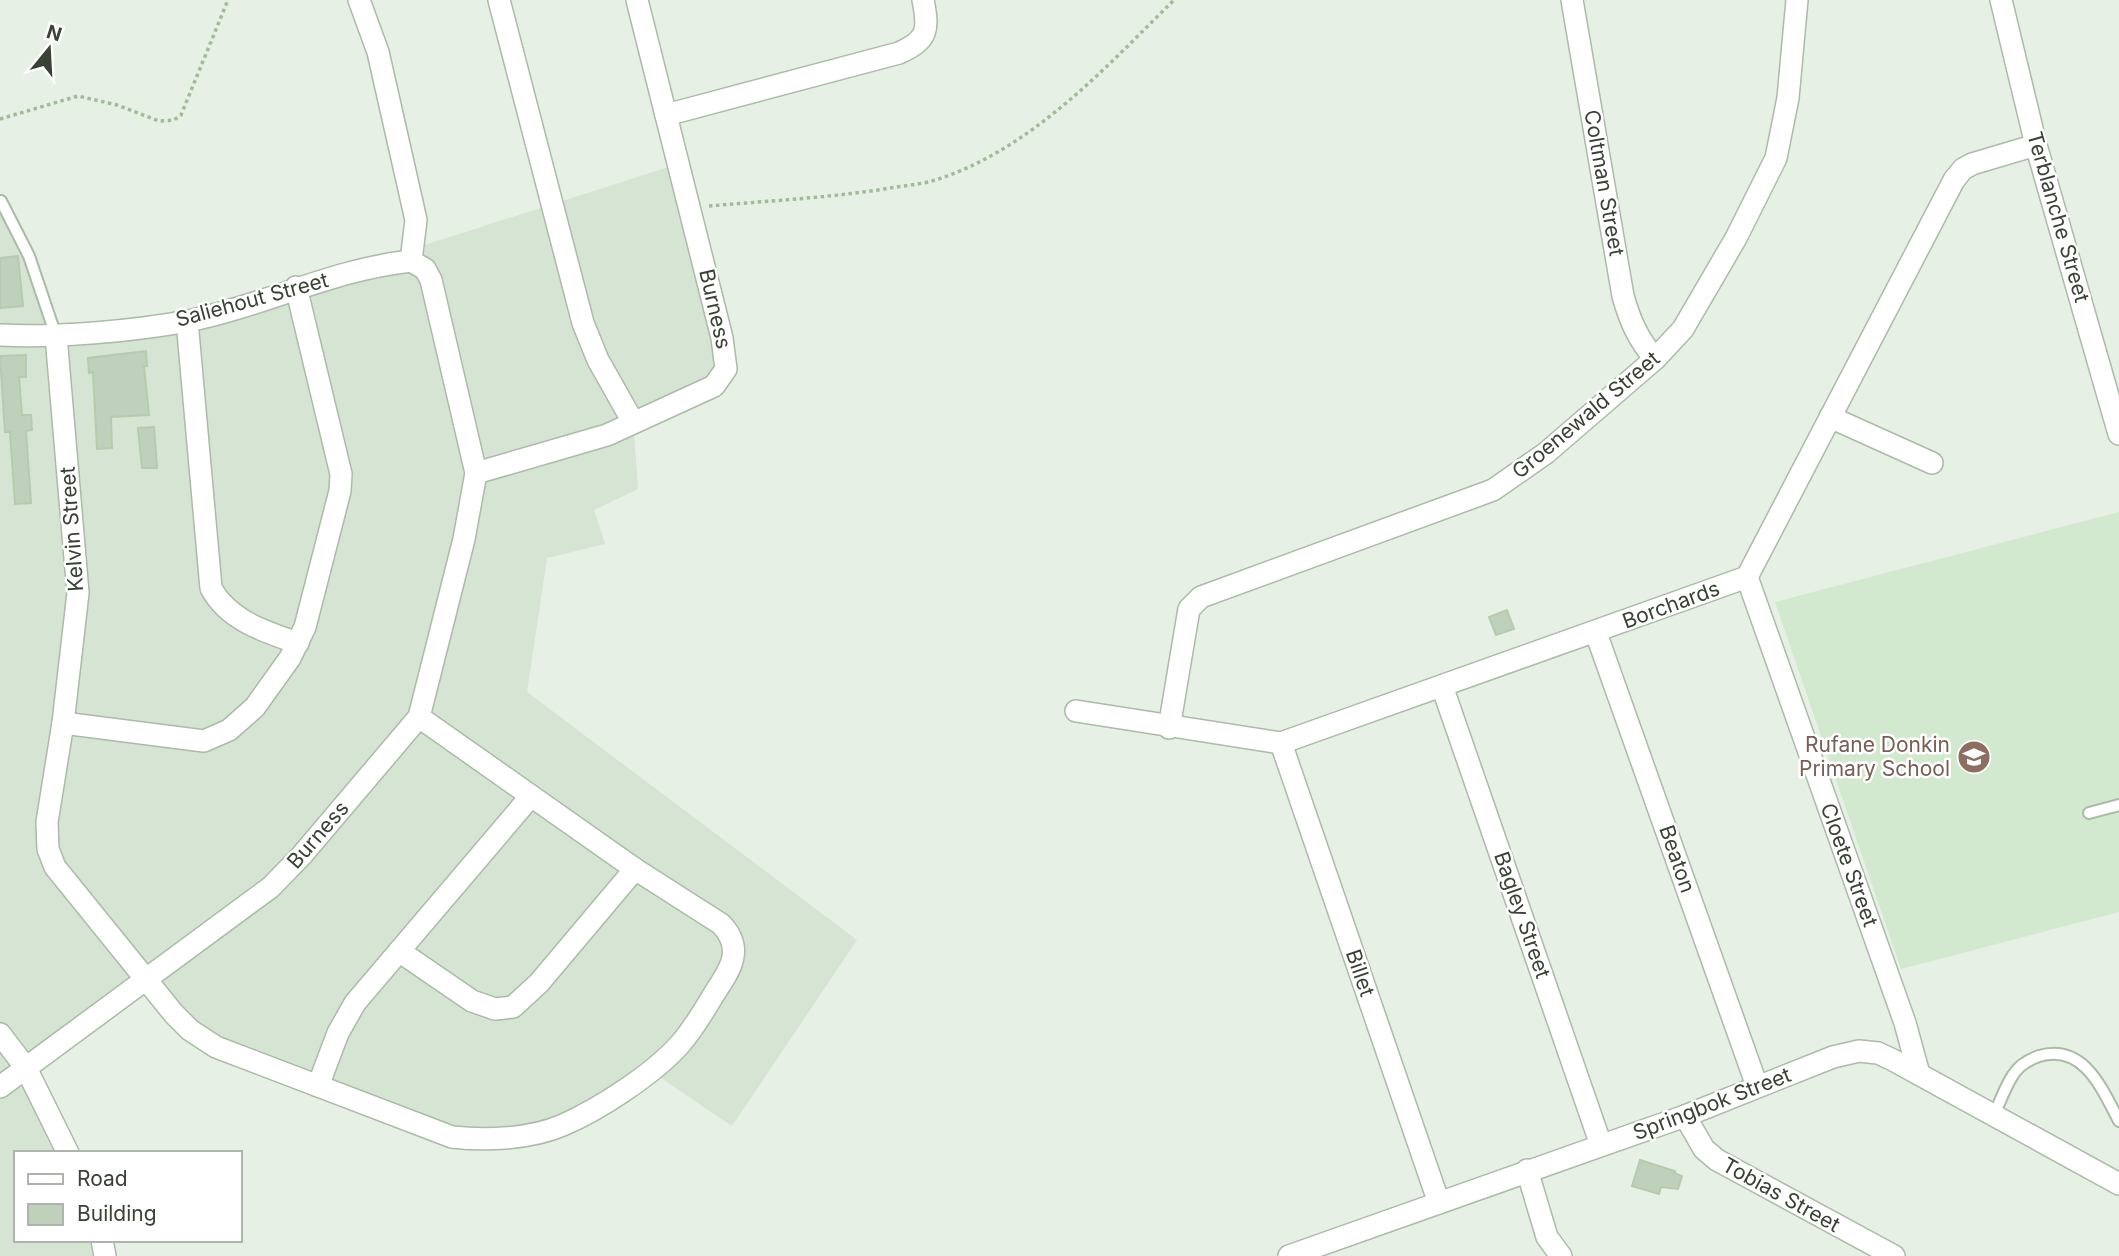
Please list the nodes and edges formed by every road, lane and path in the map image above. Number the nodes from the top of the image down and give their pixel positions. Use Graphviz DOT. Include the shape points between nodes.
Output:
graph roads {
  1 [pos="228,0"];
  2 [pos="359,0"];
  3 [pos="499,0"];
  4 [pos="638,0"];
  5 [pos="923,0"];
  6 [pos="1174,0"];
  7 [pos="1572,0"];
  8 [pos="1797,0"];
  9 [pos="2001,0"];
  10 [pos="666,115"];
  11 [pos="0,119"];
  12 [pos="2036,145"];
  13 [pos="1,201"];
  14 [pos="690,208"];
  15 [pos="415,263"];
  16 [pos="296,287"];
  17 [pos="187,321"];
  18 [pos="0,335"];
  19 [pos="56,336"];
  20 [pos="1655,359"];
  21 [pos="2112,381"];
  22 [pos="1830,416"];
  23 [pos="633,422"];
  24 [pos="2119,433"];
  25 [pos="1932,463"];
  26 [pos="476,473"];
  27 [pos="1747,577"];
  28 [pos="1596,632"];
  29 [pos="298,643"];
  30 [pos="1442,686"];
  31 [pos="1076,711"];
  32 [pos="419,718"];
  33 [pos="64,723"];
  34 [pos="1170,728"];
  35 [pos="1281,743"];
  36 [pos="531,796"];
  37 [pos="2119,804"];
  38 [pos="2089,813"];
  39 [pos="635,869"];
  40 [pos="399,951"];
  41 [pos="148,980"];
  42 [pos="0,1034"];
  43 [pos="26,1068"];
  44 [pos="1919,1074"];
  45 [pos="318,1086"];
  46 [pos="1757,1086"];
  47 [pos="0,1087"];
  48 [pos="1685,1115"];
  49 [pos="1994,1115"];
  50 [pos="2119,1121"];
  51 [pos="1601,1145"];
  52 [pos="67,1151"];
  53 [pos="1527,1170"];
  54 [pos="2119,1184"];
  55 [pos="1439,1203"];
  56 [pos="1301,1254"];
  57 [pos="1561,1256"];
  58 [pos="1894,1256"];
  1 -- 11 [label="path" via="181,115 174,120 159,121 78,96"];
  2 -- 15 [label="street" via="378,52 416,220"];
  3 -- 23 [label="street" via="583,323"];
  4 -- 10 [label="street, Burness"];
  5 -- 10 [label="street" via="925,31 919,44 899,53"];
  6 -- 14 [label="path" via="1102,70 1013,144 972,165 931,181 848,195"];
  7 -- 20 [label="street, Coltman Street" via="1623,296 1635,331"];
  8 -- 20 [label="street, Groenewald Street" via="1788,98 1776,158 1683,329"];
  9 -- 12 [label="street, Terblanche Street"];
  10 -- 14 [label="street, Burness"];
  12 -- 21 [label="street, Terblanche Street"];
  12 -- 22 [label="street, Borchards" via="1972,164 1954,180"];
  13 -- 19 [label="lane" via="29,256"];
  14 -- 23 [label="street, Burness" via="726,369 714,386"];
  15 -- 16 [label="street, Saliehout Street"];
  15 -- 26 [label="street, Burness" via="431,280"];
  16 -- 17 [label="street, Saliehout Street"];
  16 -- 29 [label="street" via="341,474 312,607"];
  17 -- 19 [label="street, Saliehout Street"];
  17 -- 29 [label="street" via="211,588 219,603 234,614"];
  18 -- 19 [label="street, Saliehout Street"];
  19 -- 33 [label="street, Kelvin Street" via="78,593"];
  20 -- 34 [label="street, Groenewald Street" via="1546,453 1493,489 1201,597 1189,609"];
  21 -- 24 [label="street, Terblanche Street"];
  22 -- 25 [label="street"];
  22 -- 27 [label="street, Borchards"];
  23 -- 26 [label="street, Burness" via="576,447"];
  26 -- 32 [label="street, Burness"];
  27 -- 28 [label="street, Borchards"];
  27 -- 44 [label="street, Cloete Street"];
  28 -- 30 [label="street, Borchards"];
  28 -- 46 [label="street, Beaton"];
  29 -- 33 [label="street" via="255,707 218,737 204,741"];
  30 -- 35 [label="street, Borchards"];
  30 -- 51 [label="street, Bagley Street"];
  31 -- 34 [label="street, Borchards"];
  32 -- 36 [label="street"];
  32 -- 41 [label="street, Burness" via="271,887"];
  33 -- 41 [label="street, Kelvin Street" via="47,822 48,849 55,867"];
  34 -- 35 [label="street, Borchards"];
  35 -- 55 [label="street, Billet"];
  36 -- 39 [label="street"];
  36 -- 40 [label="street"];
  37 -- 38 [label="lane"];
  39 -- 40 [label="street" via="539,983 513,1007 495,1009 472,1001"];
  39 -- 45 [label="street, Kelvin Street" via="721,924 730,933 735,954 724,979 680,1044 627,1087 561,1126 472,1139 452,1136"];
  40 -- 45 [label="street" via="355,1003"];
  41 -- 43 [label="street, Burness"];
  41 -- 45 [label="street, Kelvin Street" via="174,1014 204,1040"];
  42 -- 43 [label="street"];
  43 -- 47 [label="street, Burness"];
  43 -- 52 [label="street"];
  44 -- 46 [label="street, Springbok Street" via="1878,1053 1859,1051"];
  44 -- 49 [label="street, Springbok Street"];
  46 -- 48 [label="street, Springbok Street"];
  48 -- 51 [label="street, Springbok Street"];
  48 -- 58 [label="street, Tobias Street" via="1704,1149 1717,1160"];
  49 -- 50 [label="lane" via="2013,1074 2028,1060 2045,1054 2077,1059 2088,1068"];
  49 -- 54 [label="street, Springbok Street"];
  51 -- 53 [label="street, Springbok Street"];
  53 -- 55 [label="street, Springbok Street"];
  53 -- 57 [label="street" via="1547,1237"];
  55 -- 56 [label="street, Springbok Street"];
}
